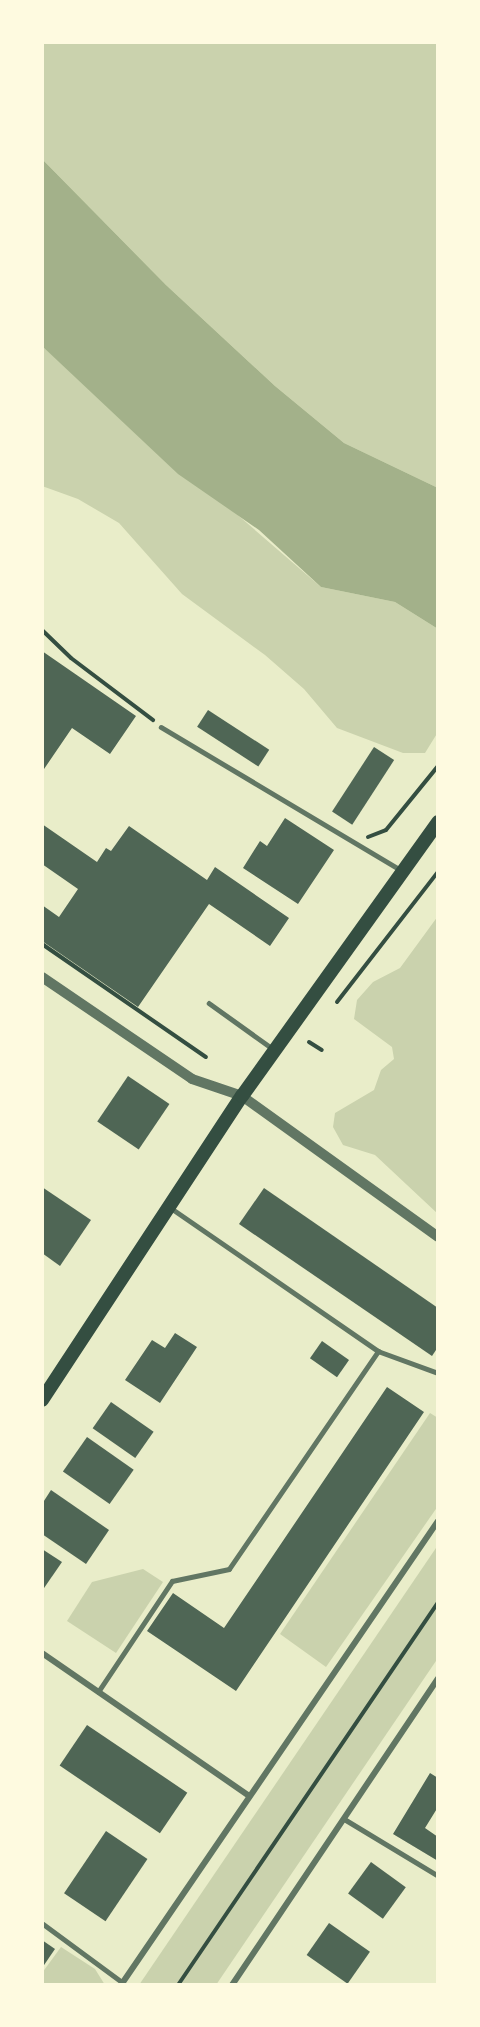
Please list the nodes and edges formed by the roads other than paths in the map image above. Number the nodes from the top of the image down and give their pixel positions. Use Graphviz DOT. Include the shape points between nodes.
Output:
graph roads {
  1 [pos="161,727"];
  2 [pos="438,822"];
  3 [pos="401,870"];
  4 [pos="42,977"];
  5 [pos="209,1003"];
  6 [pos="274,1050"];
  7 [pos="242,1096"];
  8 [pos="170,1207"];
  9 [pos="438,1237"];
  10 [pos="378,1351"];
  11 [pos="438,1373"];
  12 [pos="42,1400"];
  13 [pos="438,1521"];
  14 [pos="42,1653"];
  15 [pos="438,1679"];
  16 [pos="98,1692"];
  17 [pos="248,1795"];
  18 [pos="344,1819"];
  19 [pos="438,1876"];
  20 [pos="42,1923"];
  21 [pos="122,1984"];
  22 [pos="232,1985"];
  1 -- 3 [label="lane"];
  2 -- 3 [label="main road"];
  3 -- 6 [label="main road"];
  4 -- 7 [label="street" via="192,1079"];
  5 -- 6 [label="lane"];
  6 -- 7 [label="main road"];
  7 -- 8 [label="main road"];
  7 -- 9 [label="street"];
  8 -- 10 [label="lane"];
  8 -- 12 [label="main road"];
  10 -- 11 [label="lane"];
  10 -- 16 [label="lane" via="229,1569 172,1581"];
  13 -- 17 [label="street"];
  14 -- 16 [label="street"];
  15 -- 18 [label="street"];
  16 -- 17 [label="street"];
  17 -- 21 [label="street"];
  18 -- 19 [label="street"];
  18 -- 22 [label="street"];
  20 -- 21 [label="lane"];
}
